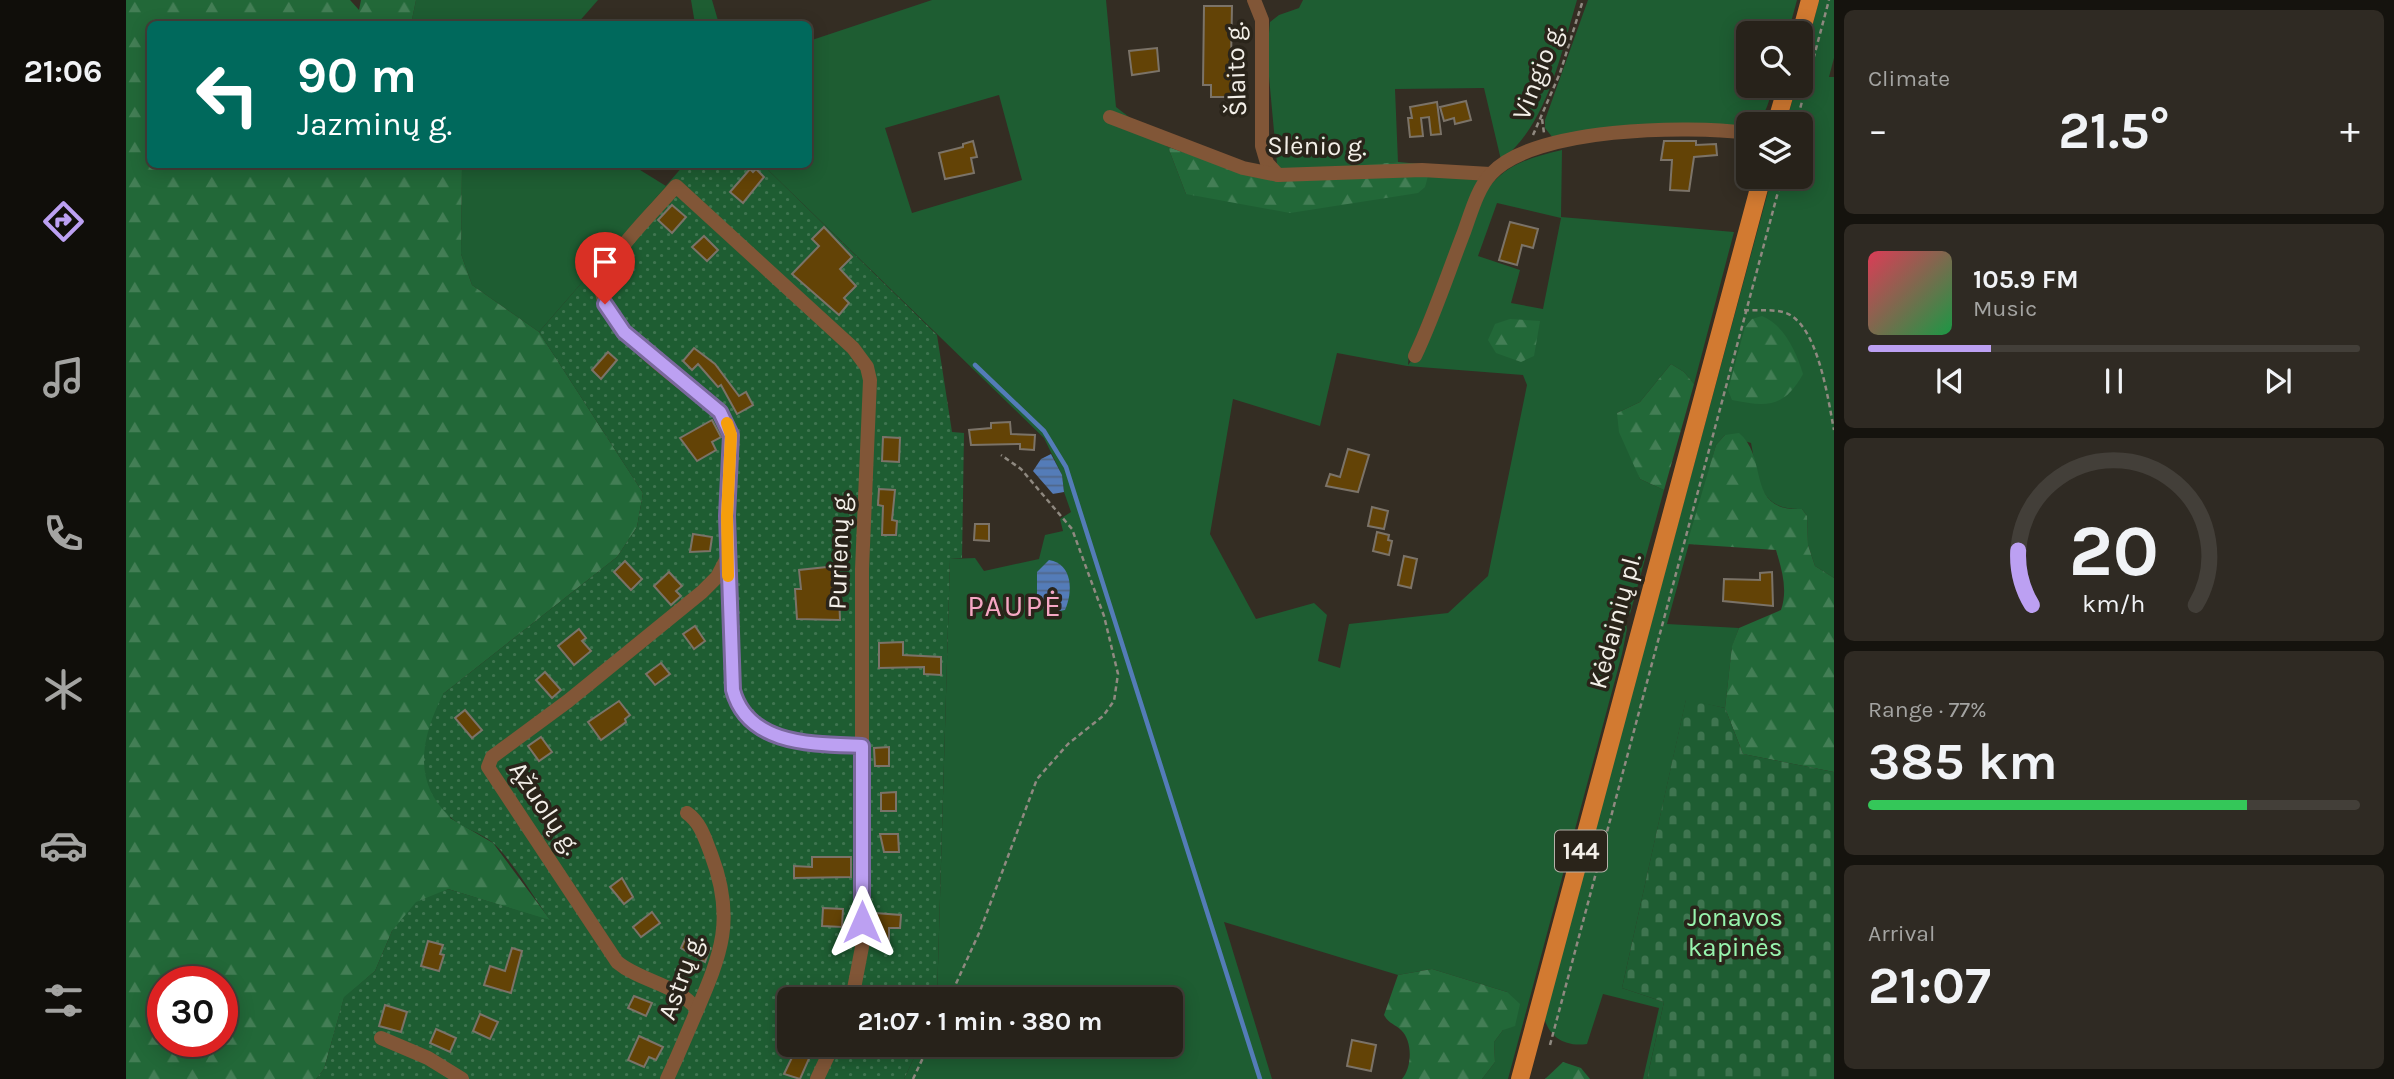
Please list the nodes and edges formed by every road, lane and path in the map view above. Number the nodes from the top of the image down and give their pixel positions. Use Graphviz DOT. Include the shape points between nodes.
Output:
graph roads {
  1 [pos="1254,0"];
  2 [pos="1583,0"];
  3 [pos="1810,0"];
  4 [pos="1829,0"];
  5 [pos="1804,21"];
  6 [pos="1799,112"];
  7 [pos="1110,117"];
  8 [pos="1736,132"];
  9 [pos="1520,155"];
  10 [pos="1278,174"];
  11 [pos="1490,174"];
  12 [pos="1759,189"];
  13 [pos="1779,189"];
  14 [pos="1728,305"];
  15 [pos="1746,310"];
  16 [pos="1415,356"];
  17 [pos="1834,430"];
  18 [pos="1001,455"];
  19 [pos="727,557"];
  20 [pos="862,746"];
  21 [pos="687,813"];
  22 [pos="854,987"];
  23 [pos="954,987"];
  24 [pos="697,1010"];
  25 [pos="381,1038"];
  26 [pos="1549,1045"];
  27 [pos="827,1057"];
  28 [pos="923,1057"];
  29 [pos="462,1079"];
  30 [pos="667,1079"];
  31 [pos="817,1079"];
  32 [pos="913,1079"];
  33 [pos="1520,1079"];
  1 -- 10 [label="street, Šlaito g." via="1262,20 1262,146 1267,163"];
  2 -- 9 [label="path, Vingio g." via="1551,96"];
  3 -- 5 [label="main road"];
  4 -- 6 [label="path"];
  7 -- 10 [label="street, Slėnio g." via="1243,168"];
  8 -- 9 [label="street" via="1681,127 1626,130"];
  9 -- 11 [label="street"];
  10 -- 11 [label="street, Slėnio g." via="1422,170"];
  11 -- 16 [label="street" via="1474,203"];
  12 -- 14 [label="main road, Kėdainių pl. / 144"];
  13 -- 15 [label="path"];
  14 -- 15 [label="path"];
  14 -- 33 [label="main road, Kėdainių pl. / 144"];
  15 -- 17 [label="path" via="1784,312 1802,325 1819,363"];
  15 -- 26 [label="path"];
  18 -- 23 [label="path" via="1021,469 1072,528 1104,616 1118,674 1114,701 1103,716 1037,779"];
  19 -- 20 [label="street" via="733,690 741,713 763,730 807,744"];
  19 -- 20 [label="street, Purienų g." via="728,424 720,412 624,332 602,295 602,284 616,257 676,186 853,348 867,367"];
  19 -- 24 [label="street, Ąžuolų g." via="702,592 492,757 488,767 617,962 684,998"];
  20 -- 22 [label="street, Purienų g." via="862,947"];
  21 -- 24 [label="street, Astrų g." via="695,818 705,838 723,902 720,955"];
  24 -- 30 [label="street, Astrų g."];
  25 -- 29 [label="street"];
  27 -- 31 [label="street"];
  28 -- 32 [label="path"];
}
